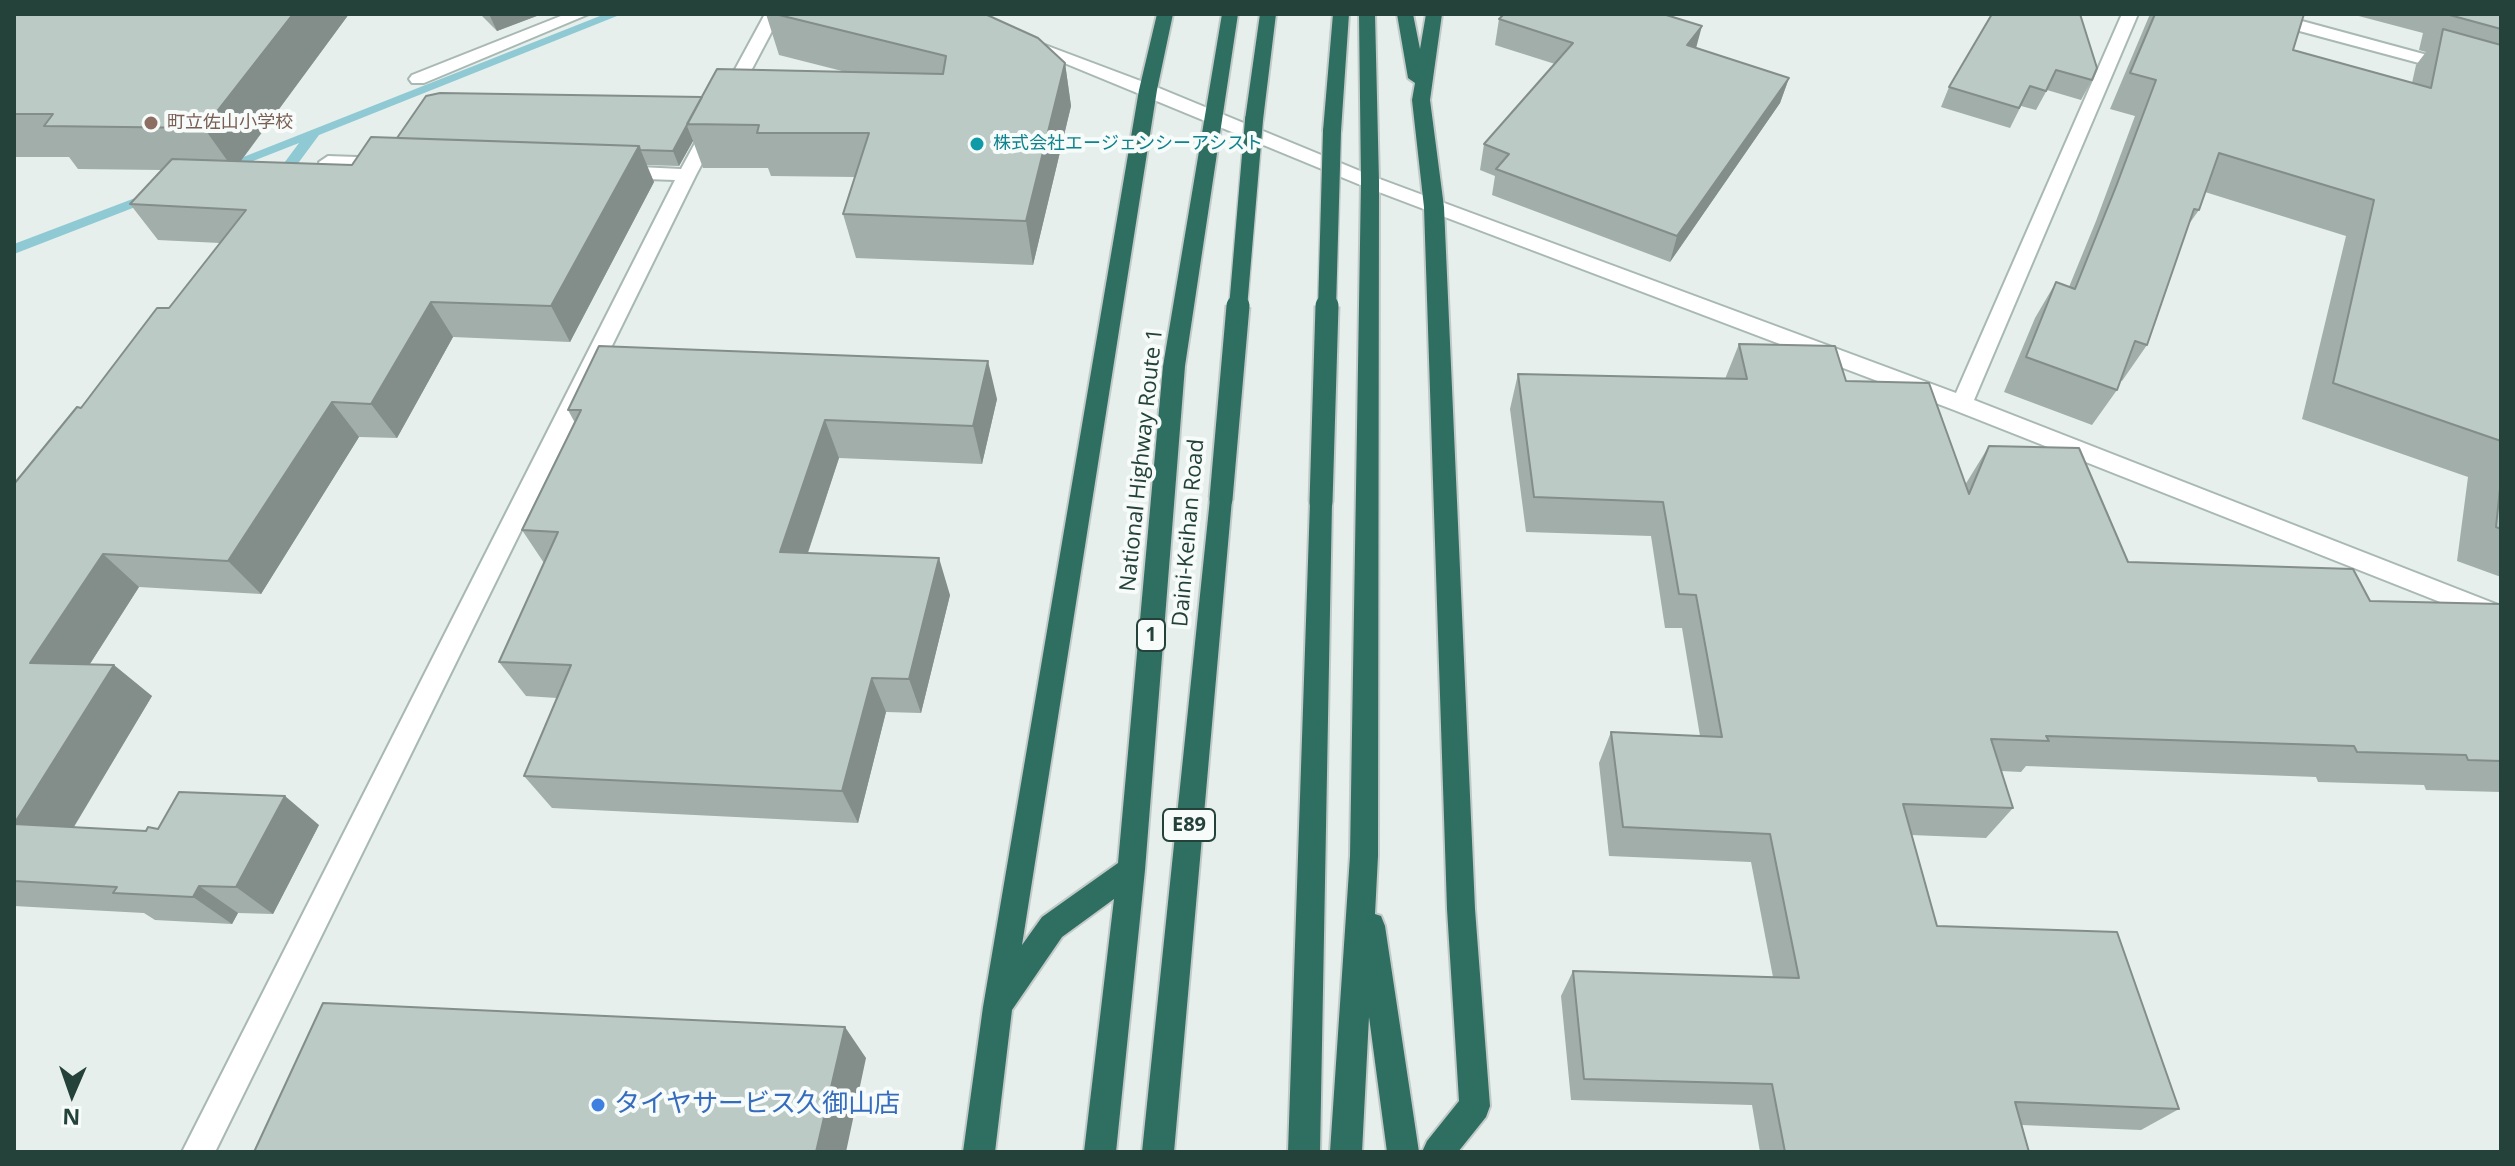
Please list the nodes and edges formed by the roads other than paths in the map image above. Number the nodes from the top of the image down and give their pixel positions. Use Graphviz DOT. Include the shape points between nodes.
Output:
graph roads {
  1 [pos="581,14"];
  2 [pos="773,14"];
  3 [pos="1165,14"];
  4 [pos="1230,14"];
  5 [pos="1268,14"];
  6 [pos="1341,14"];
  7 [pos="1367,14"];
  8 [pos="1405,14"];
  9 [pos="1434,14"];
  10 [pos="2130,14"];
  11 [pos="2257,14"];
  12 [pos="1021,42"];
  13 [pos="418,79"];
  14 [pos="2501,80"];
  15 [pos="1148,90"];
  16 [pos="1421,100"];
  17 [pos="1214,119"];
  18 [pos="328,162"];
  19 [pos="406,164"];
  20 [pos="593,171"];
  21 [pos="687,175"];
  22 [pos="1370,182"];
  23 [pos="1434,207"];
  24 [pos="1962,404"];
  25 [pos="2501,616"];
  26 [pos="1364,856"];
  27 [pos="1131,870"];
  28 [pos="998,1007"];
  29 [pos="198,1152"];
  30 [pos="979,1152"];
  31 [pos="1100,1152"];
  32 [pos="1158,1152"];
  33 [pos="1304,1152"];
  34 [pos="1346,1152"];
  35 [pos="1403,1152"];
  36 [pos="1438,1152"];
  1 -- 13 [label="street"];
  2 -- 21 [label="street"];
  3 -- 15 [label="highway"];
  4 -- 17 [label="highway, National Highway Route 1 / 1"];
  5 -- 32 [label="highway, Daini-Keihan Road / E89, bridge"];
  6 -- 33 [label="highway, bridge" via="1331,162"];
  7 -- 22 [label="highway"];
  8 -- 16 [label="highway"];
  9 -- 16 [label="highway"];
  10 -- 24 [label="street"];
  11 -- 14 [label="street"];
  12 -- 15 [label="street"];
  15 -- 17 [label="street"];
  15 -- 28 [label="highway"];
  16 -- 23 [label="highway"];
  17 -- 22 [label="street"];
  17 -- 27 [label="highway, National Highway Route 1 / 1" via="1174,366"];
  18 -- 19 [label="street"];
  20 -- 21 [label="street"];
  21 -- 29 [label="street"];
  22 -- 23 [label="street"];
  22 -- 26 [label="highway"];
  23 -- 24 [label="street"];
  23 -- 36 [label="highway" via="1461,909 1475,1106"];
  24 -- 25 [label="street"];
  26 -- 34 [label="highway"];
  26 -- 35 [label="highway"];
  27 -- 28 [label="highway" via="1052,927"];
  27 -- 31 [label="highway, National Highway Route 1 / 1"];
  28 -- 30 [label="highway"];
}
